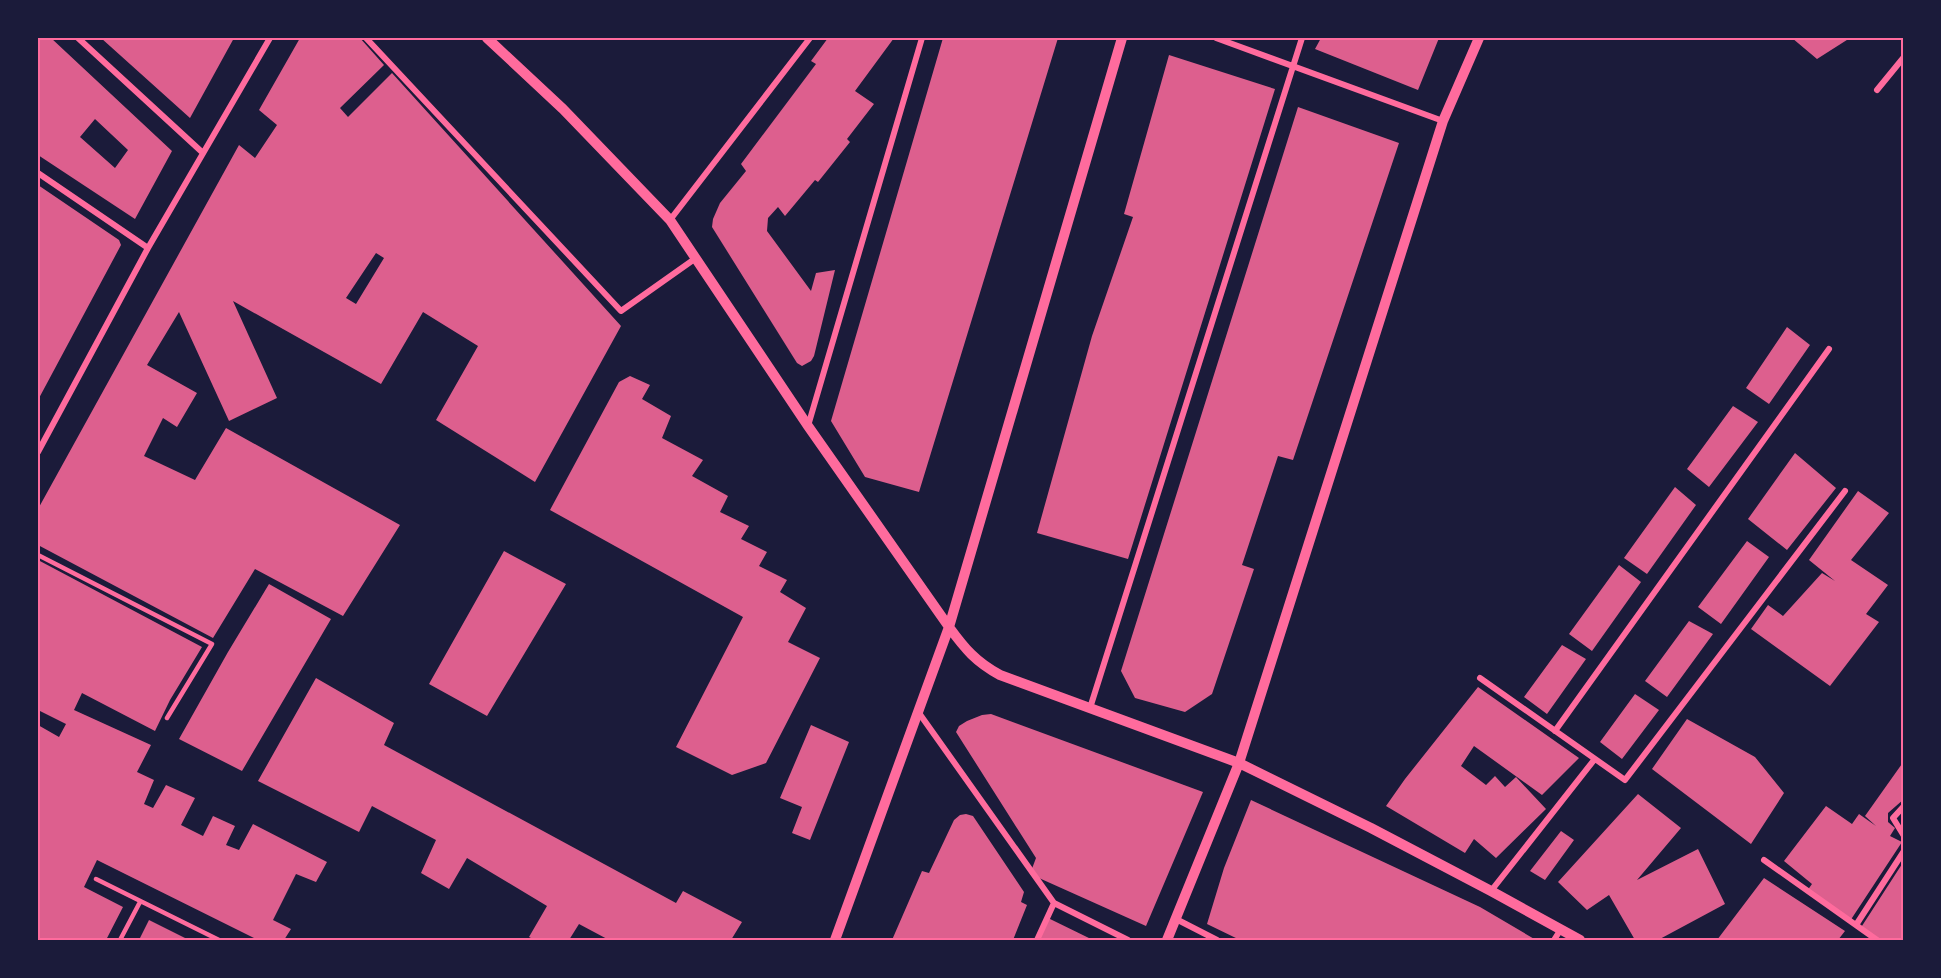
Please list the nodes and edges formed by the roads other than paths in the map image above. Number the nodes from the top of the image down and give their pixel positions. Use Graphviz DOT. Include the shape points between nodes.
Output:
graph roads {
  1 [pos="78,38"];
  2 [pos="270,38"];
  3 [pos="366,38"];
  4 [pos="487,38"];
  5 [pos="810,38"];
  6 [pos="922,38"];
  7 [pos="1122,38"];
  8 [pos="1216,38"];
  9 [pos="1302,38"];
  10 [pos="1479,38"];
  11 [pos="1904,57"];
  12 [pos="1293,66"];
  13 [pos="1877,90"];
  14 [pos="1443,120"];
  15 [pos="203,153"];
  16 [pos="38,173"];
  17 [pos="670,220"];
  18 [pos="148,248"];
  19 [pos="696,258"];
  20 [pos="1829,350"];
  21 [pos="808,426"];
  22 [pos="38,452"];
  23 [pos="1845,491"];
  24 [pos="38,555"];
  25 [pos="949,627"];
  26 [pos="1480,678"];
  27 [pos="1090,708"];
  28 [pos="919,712"];
  29 [pos="167,718"];
  30 [pos="1555,731"];
  31 [pos="1594,760"];
  32 [pos="1239,763"];
  33 [pos="1904,806"];
  34 [pos="1904,836"];
  35 [pos="1904,851"];
  36 [pos="1764,860"];
  37 [pos="96,879"];
  38 [pos="1491,891"];
  39 [pos="140,902"];
  40 [pos="1054,903"];
  41 [pos="1176,919"];
  42 [pos="1856,925"];
  43 [pos="1561,928"];
  44 [pos="120,940"];
  45 [pos="219,940"];
  46 [pos="835,940"];
  47 [pos="1037,940"];
  48 [pos="1128,940"];
  49 [pos="1167,940"];
  50 [pos="1218,940"];
  51 [pos="1554,940"];
  52 [pos="1580,940"];
  53 [pos="1877,940"];
  1 -- 15 [label="street"];
  2 -- 15 [label="street"];
  3 -- 19 [label="street" via="621,311"];
  4 -- 17 [label="street"];
  5 -- 17 [label="street"];
  6 -- 21 [label="street"];
  7 -- 25 [label="street"];
  8 -- 12 [label="street"];
  9 -- 12 [label="street"];
  10 -- 14 [label="street"];
  11 -- 13 [label="street"];
  12 -- 14 [label="street"];
  12 -- 27 [label="street"];
  14 -- 32 [label="street"];
  15 -- 18 [label="street"];
  16 -- 18 [label="street"];
  17 -- 19 [label="street"];
  18 -- 22 [label="street"];
  19 -- 21 [label="street"];
  20 -- 30 [label="street"];
  21 -- 25 [label="street"];
  23 -- 31 [label="street" via="1625,780"];
  24 -- 29 [label="lane" via="212,644"];
  25 -- 27 [label="street" via="968,653 1000,675"];
  25 -- 28 [label="street"];
  26 -- 30 [label="street"];
  27 -- 32 [label="street"];
  28 -- 40 [label="street"];
  28 -- 46 [label="street"];
  30 -- 31 [label="street"];
  31 -- 38 [label="street"];
  32 -- 38 [label="street"];
  32 -- 41 [label="street"];
  33 -- 34 [label="street" via="1893,818"];
  35 -- 42 [label="street"];
  36 -- 42 [label="street"];
  37 -- 39 [label="lane"];
  38 -- 43 [label="street"];
  39 -- 44 [label="lane"];
  39 -- 45 [label="lane"];
  40 -- 47 [label="street"];
  40 -- 48 [label="street"];
  41 -- 49 [label="street"];
  41 -- 50 [label="street"];
  42 -- 53 [label="street"];
  43 -- 51 [label="street"];
  43 -- 52 [label="street"];
}
